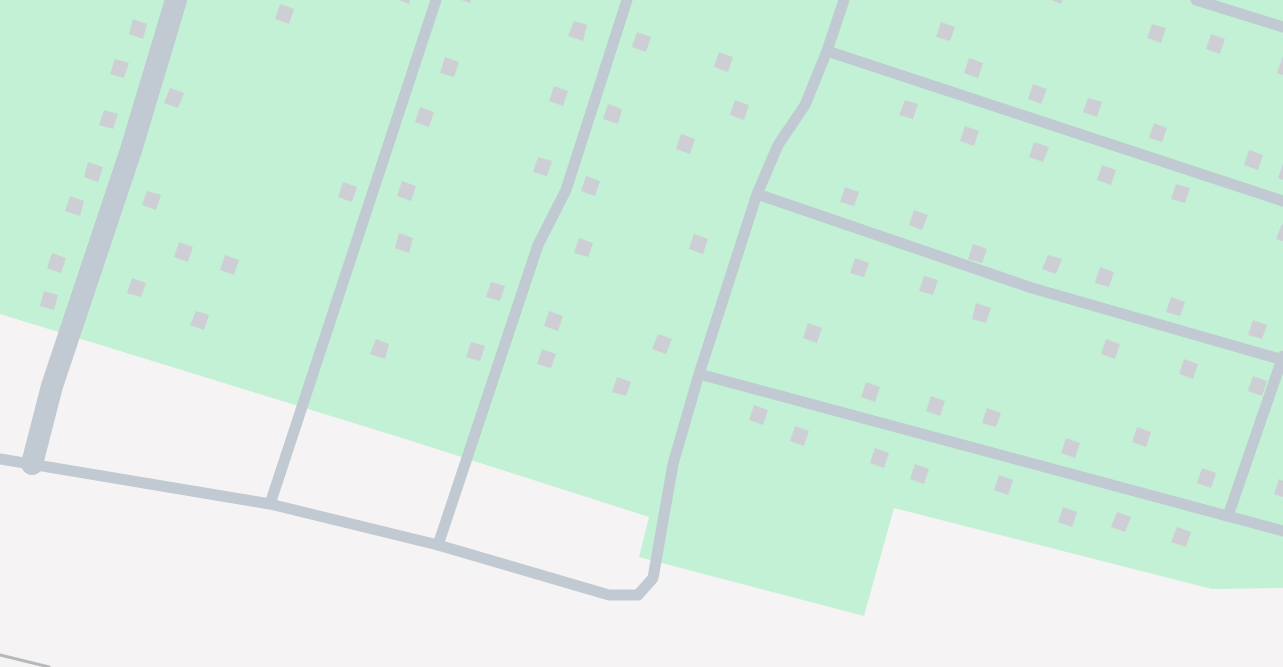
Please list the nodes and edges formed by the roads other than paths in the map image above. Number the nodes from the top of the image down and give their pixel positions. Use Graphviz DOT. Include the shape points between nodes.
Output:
graph roads {
  1 [pos="176,0"];
  2 [pos="436,0"];
  3 [pos="626,0"];
  4 [pos="844,0"];
  5 [pos="1196,0"];
  6 [pos="1283,27"];
  7 [pos="828,51"];
  8 [pos="757,194"];
  9 [pos="1283,201"];
  10 [pos="1283,358"];
  11 [pos="699,374"];
  12 [pos="0,459"];
  13 [pos="32,464"];
  14 [pos="270,504"];
  15 [pos="1228,516"];
  16 [pos="1283,531"];
  17 [pos="438,545"];
  1 -- 13 [label="street" via="131,150 52,386"];
  2 -- 14 [label="lane"];
  3 -- 17 [label="lane" via="566,190 538,245"];
  4 -- 7 [label="lane"];
  5 -- 6 [label="lane"];
  7 -- 8 [label="lane" via="805,105 778,145"];
  7 -- 9 [label="lane"];
  8 -- 10 [label="lane" via="1032,288"];
  8 -- 11 [label="lane"];
  10 -- 15 [label="lane"];
  11 -- 15 [label="lane"];
  11 -- 17 [label="lane" via="673,464 653,578 638,594 609,595"];
  12 -- 13 [label="lane"];
  13 -- 14 [label="lane"];
  14 -- 17 [label="lane"];
  15 -- 16 [label="lane"];
}
